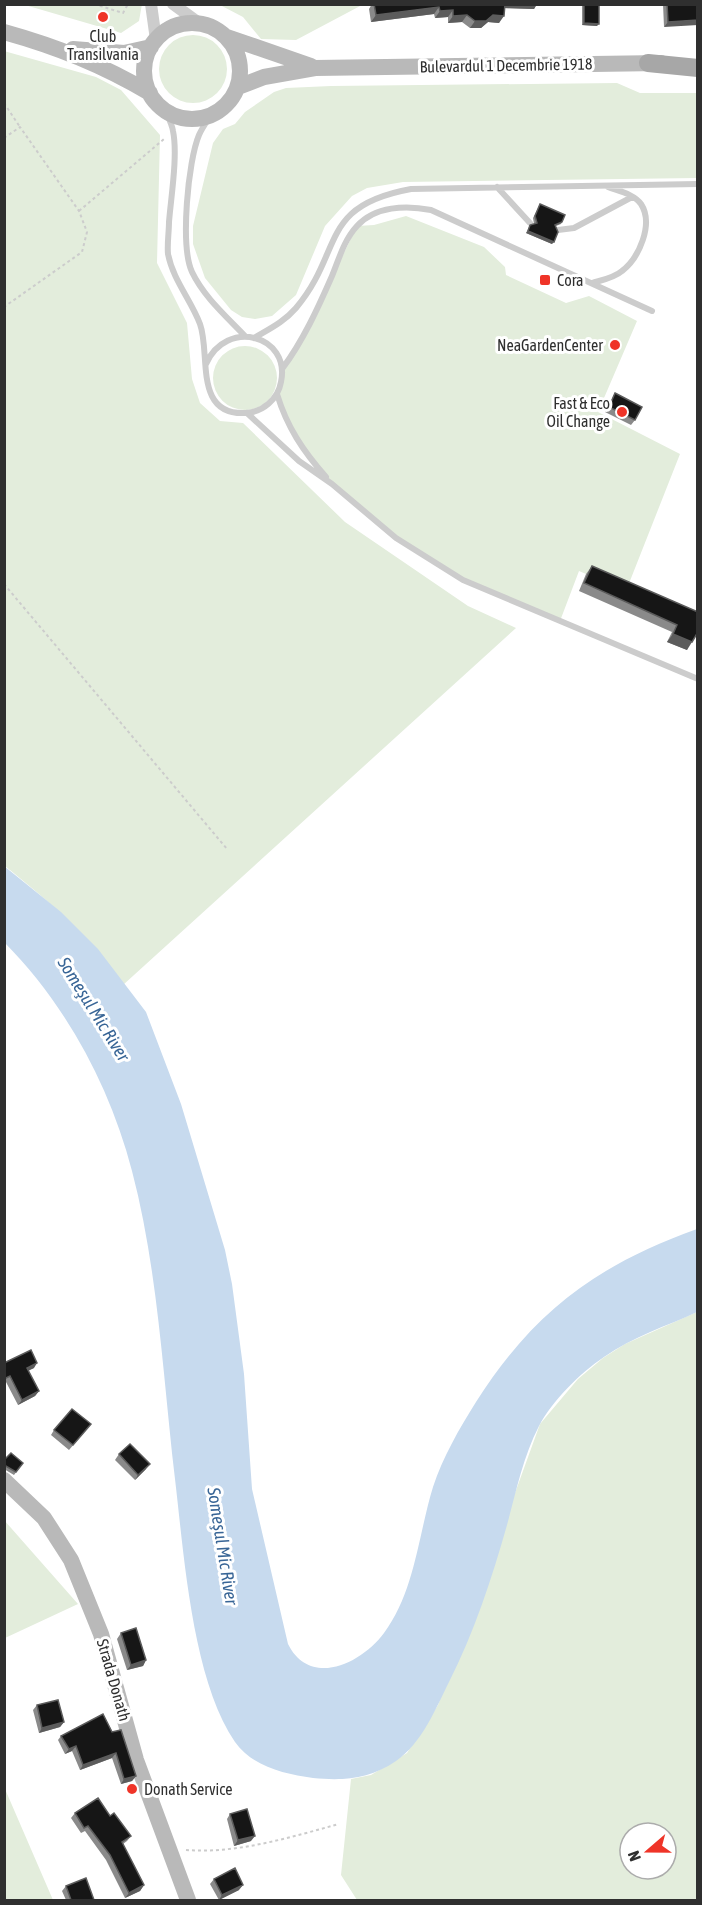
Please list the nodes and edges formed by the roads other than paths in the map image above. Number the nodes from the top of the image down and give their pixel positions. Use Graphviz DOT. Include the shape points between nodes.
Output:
graph roads {
  1 [pos="151,4"];
  2 [pos="173,4"];
  3 [pos="199,22"];
  4 [pos="4,32"];
  5 [pos="227,37"];
  6 [pos="154,44"];
  7 [pos="60,48"];
  8 [pos="648,63"];
  9 [pos="698,65"];
  10 [pos="315,68"];
  11 [pos="238,87"];
  12 [pos="150,93"];
  13 [pos="165,110"];
  14 [pos="211,115"];
  15 [pos="698,184"];
  16 [pos="602,185"];
  17 [pos="497,187"];
  18 [pos="632,197"];
  19 [pos="531,223"];
  20 [pos="558,230"];
  21 [pos="591,284"];
  22 [pos="652,311"];
  23 [pos="245,336"];
  24 [pos="254,338"];
  25 [pos="206,364"];
  26 [pos="282,369"];
  27 [pos="277,394"];
  28 [pos="247,413"];
  29 [pos="332,484"];
  30 [pos="698,679"];
  31 [pos="4,1480"];
  32 [pos="188,1900"];
  1 -- 6 [label="street"];
  2 -- 3 [label="street"];
  3 -- 5 [label="main road, Bulevardul 1 Decembrie 1918"];
  3 -- 6 [label="main road" via="176,26"];
  4 -- 7 [label="main road"];
  5 -- 10 [label="main road, Bulevardul 1 Decembrie 1918"];
  5 -- 11 [label="main road" via="239,62"];
  6 -- 7 [label="main road" via="124,53"];
  6 -- 12 [label="main road" via="144,65"];
  7 -- 12 [label="main road" via="117,73"];
  8 -- 9 [label="main road"];
  8 -- 10 [label="main road, Bulevardul 1 Decembrie 1918"];
  10 -- 11 [label="main road, Bulevardul 1 Decembrie 1918" via="264,77"];
  11 -- 14 [label="main road, Bulevardul 1 Decembrie 1918" via="226,104"];
  12 -- 13 [label="main road"];
  13 -- 14 [label="main road" via="182,118"];
  13 -- 25 [label="lane" via="173,131 168,252 201,326"];
  14 -- 23 [label="lane" via="198,137 187,210 186,249 189,266 199,283"];
  15 -- 16 [label="lane"];
  16 -- 17 [label="lane"];
  16 -- 18 [label="lane"];
  17 -- 19 [label="lane"];
  17 -- 24 [label="lane" via="411,189 366,201 336,232 312,285 297,307"];
  18 -- 20 [label="lane" via="574,228"];
  18 -- 21 [label="lane" via="640,203 645,217 640,248 621,272"];
  21 -- 22 [label="lane"];
  21 -- 26 [label="lane" via="430,210 413,206 393,208 357,226 341,251 297,350"];
  23 -- 24 [label="lane"];
  23 -- 25 [label="lane" via="217,346"];
  24 -- 26 [label="lane" via="273,349"];
  25 -- 28 [label="lane" via="209,391 217,402 227,409"];
  26 -- 27 [label="lane"];
  27 -- 28 [label="lane" via="265,406"];
  27 -- 29 [label="lane" via="304,452"];
  28 -- 29 [label="lane" via="299,461"];
  29 -- 30 [label="lane" via="396,538 463,580"];
  31 -- 32 [label="main road, Strada Donath" via="44,1518 71,1560 101,1634 136,1760"];
}
